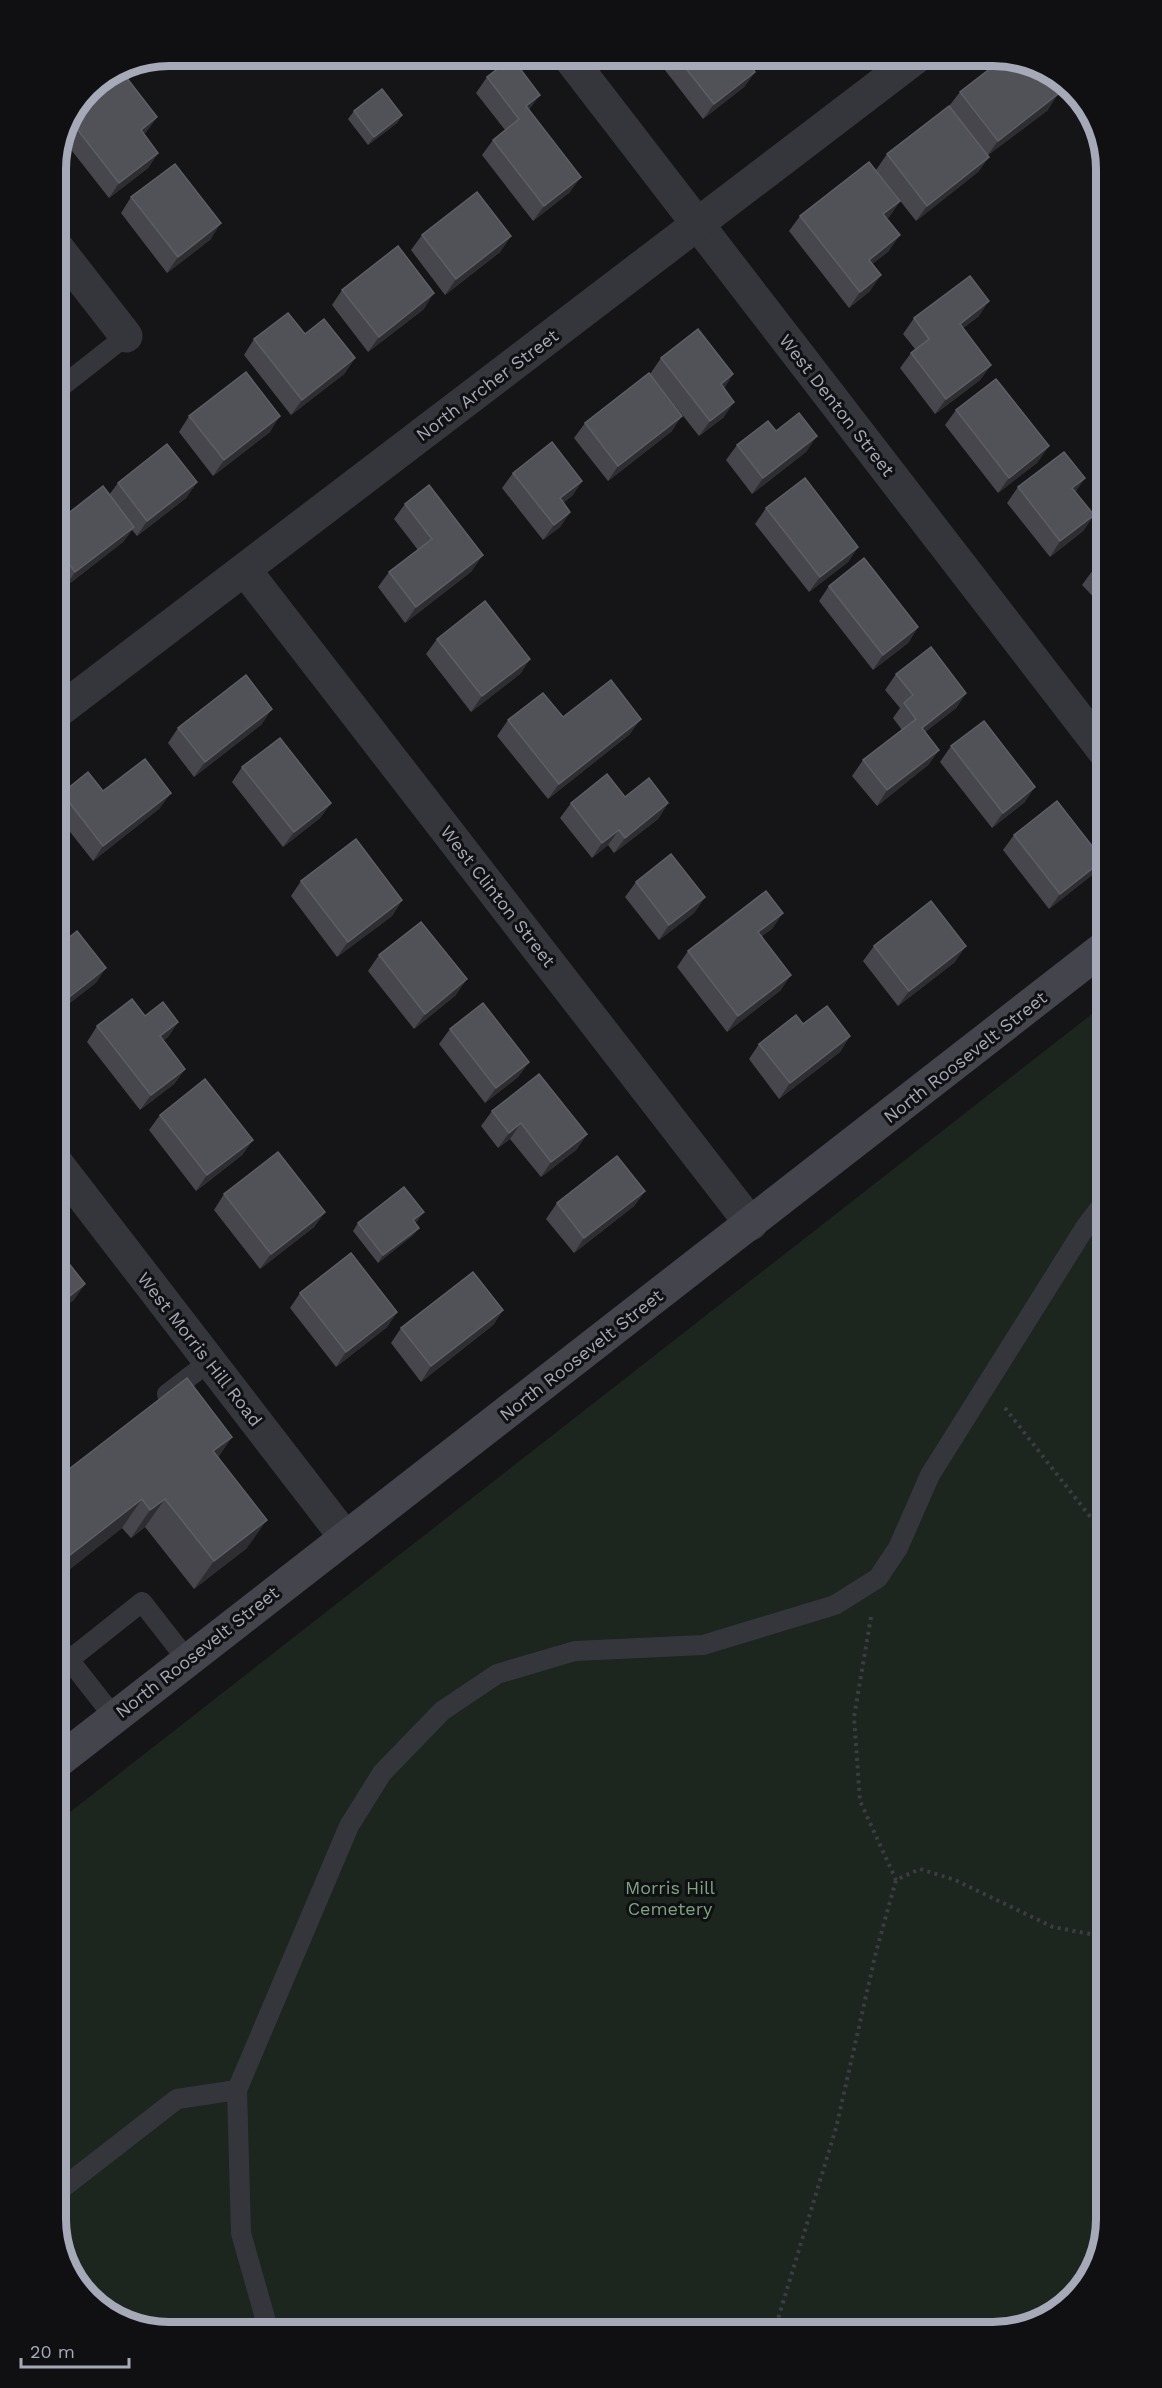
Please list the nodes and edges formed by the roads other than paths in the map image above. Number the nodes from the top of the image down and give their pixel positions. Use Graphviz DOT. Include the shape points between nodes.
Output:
graph roads {
  1 [pos="576,66"];
  2 [pos="905,66"];
  3 [pos="698,224"];
  4 [pos="66,259"];
  5 [pos="126,336"];
  6 [pos="66,383"];
  7 [pos="245,570"];
  8 [pos="66,706"];
  9 [pos="1096,740"];
  10 [pos="1096,955"];
  11 [pos="66,1185"];
  12 [pos="1096,1214"];
  13 [pos="751,1224"];
  14 [pos="210,1361"];
  15 [pos="155,1403"];
  16 [pos="345,1537"];
  17 [pos="66,1656"];
  18 [pos="69,1660"];
  19 [pos="188,1661"];
  20 [pos="114,1718"];
  21 [pos="66,1755"];
  22 [pos="237,2090"];
  23 [pos="66,2185"];
  24 [pos="266,2322"];
  1 -- 3 [label="street, West Denton Street"];
  2 -- 3 [label="street, North Archer Street"];
  3 -- 7 [label="street, North Archer Street"];
  3 -- 9 [label="street, West Denton Street"];
  4 -- 5 [label="street"];
  5 -- 6 [label="lane"];
  7 -- 8 [label="street, North Archer Street"];
  7 -- 13 [label="street, West Clinton Street"];
  10 -- 13 [label="street, North Roosevelt Street"];
  11 -- 14 [label="street, West Morris Hill Road"];
  12 -- 22 [label="lane" via="930,1475 898,1548 878,1578 835,1605 703,1645 575,1651 497,1674 442,1711 382,1773 349,1826"];
  13 -- 16 [label="street, North Roosevelt Street"];
  14 -- 15 [label="lane"];
  14 -- 16 [label="street, West Morris Hill Road"];
  16 -- 19 [label="street, North Roosevelt Street"];
  17 -- 18 [label="lane"];
  18 -- 19 [label="lane" via="142,1602"];
  18 -- 20 [label="lane"];
  19 -- 20 [label="street, North Roosevelt Street"];
  20 -- 21 [label="street, North Roosevelt Street"];
  22 -- 23 [label="lane" via="177,2099"];
  22 -- 24 [label="lane" via="241,2233"];
}
